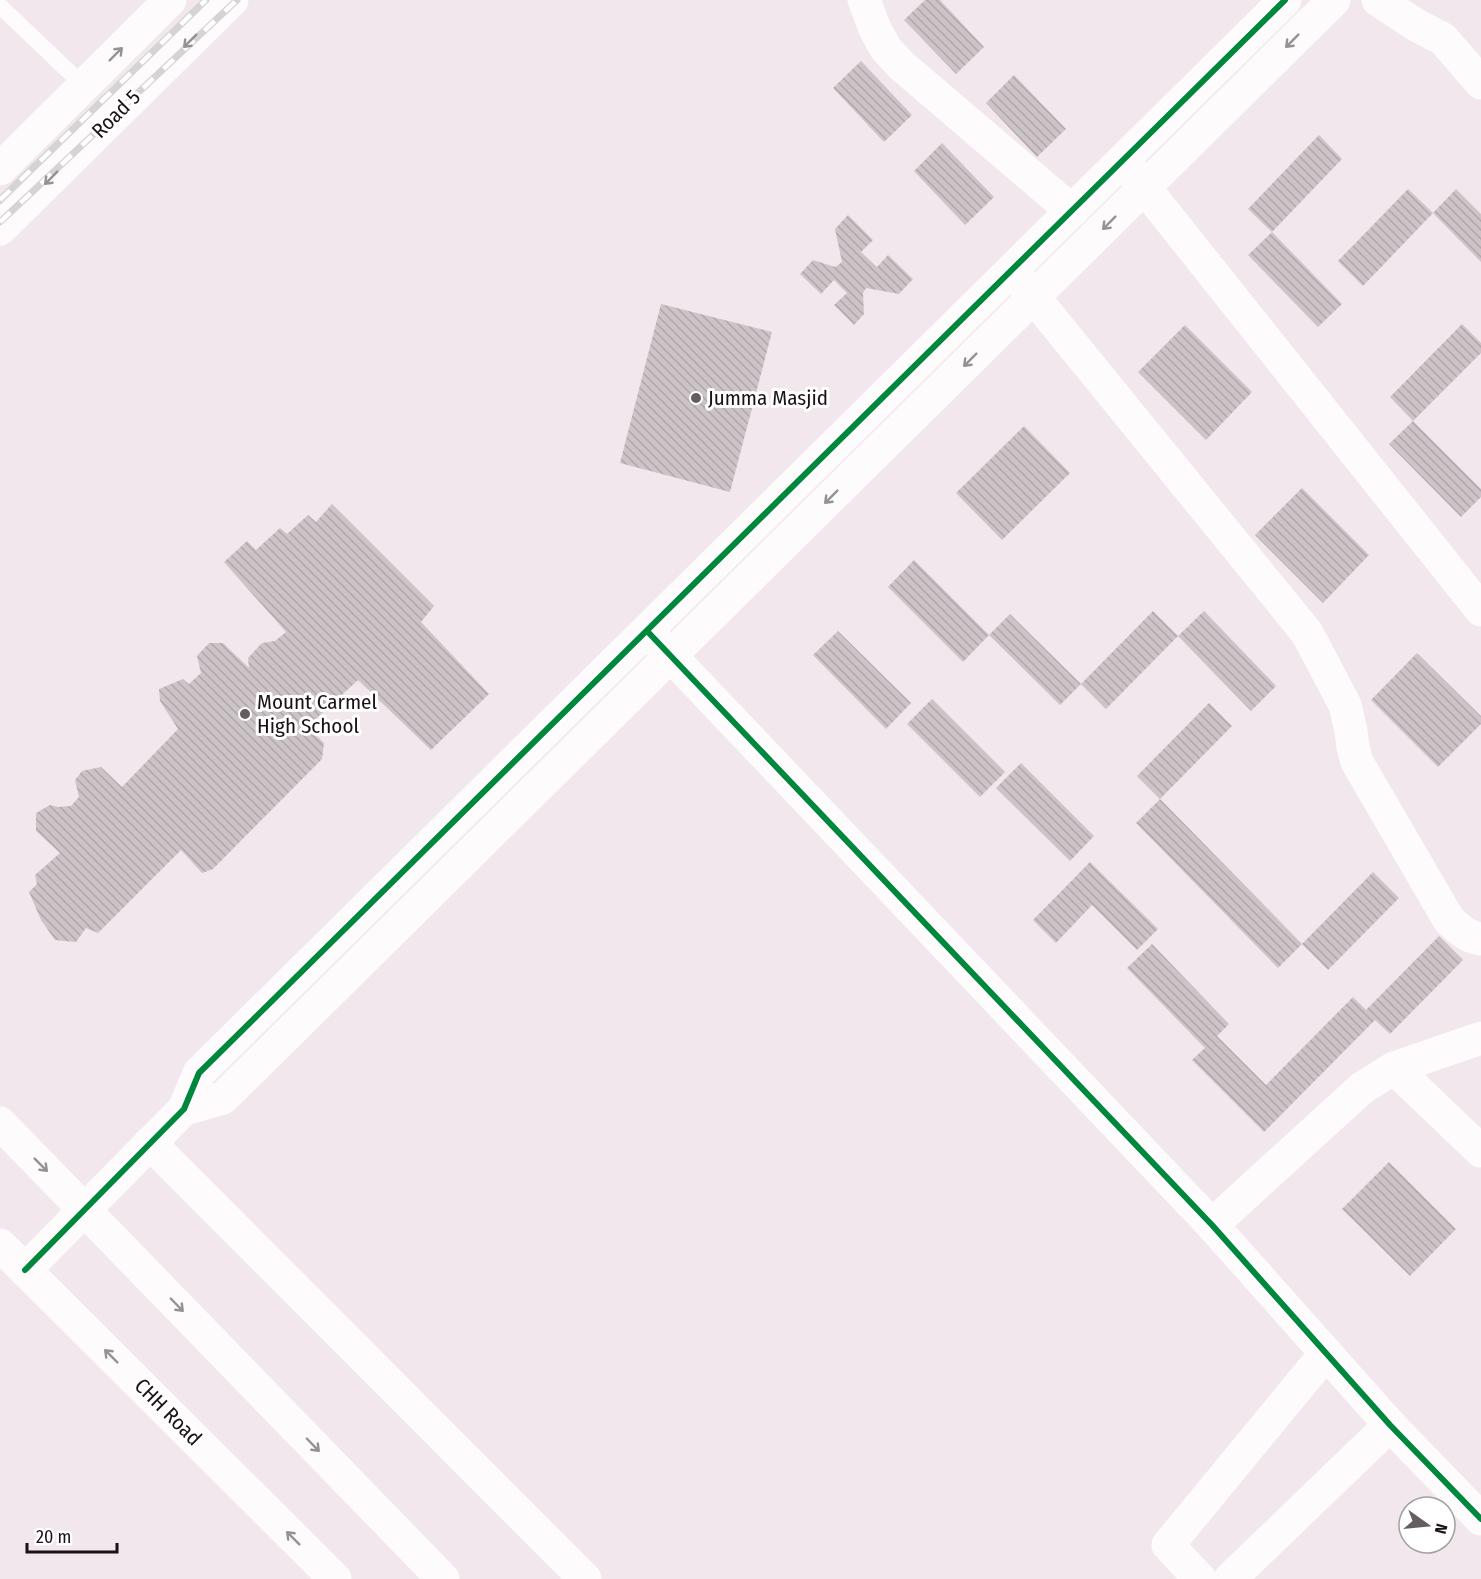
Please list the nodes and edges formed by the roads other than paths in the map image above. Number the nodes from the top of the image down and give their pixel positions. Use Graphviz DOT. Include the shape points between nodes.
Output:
graph roads {
  1 [pos="170,0"];
  2 [pos="232,0"];
  3 [pos="864,0"];
  4 [pos="1286,0"];
  5 [pos="1378,0"];
  6 [pos="1318,5"];
  7 [pos="0,6"];
  8 [pos="1481,83"];
  9 [pos="84,86"];
  10 [pos="1123,161"];
  11 [pos="0,169"];
  12 [pos="1145,187"];
  13 [pos="1072,211"];
  14 [pos="0,228"];
  15 [pos="1012,270"];
  16 [pos="1033,297"];
  17 [pos="1481,610"];
  18 [pos="647,631"];
  19 [pos="670,655"];
  20 [pos="1481,939"];
  21 [pos="1481,1038"];
  22 [pos="1394,1068"];
  23 [pos="184,1109"];
  24 [pos="0,1123"];
  25 [pos="150,1143"];
  26 [pos="1481,1151"];
  27 [pos="84,1209"];
  28 [pos="1212,1225"];
  29 [pos="0,1245"];
  30 [pos="25,1270"];
  31 [pos="1326,1353"];
  32 [pos="1390,1425"];
  33 [pos="1481,1519"];
  34 [pos="335,1579"];
  35 [pos="443,1579"];
  36 [pos="585,1579"];
  37 [pos="1200,1579"];
  38 [pos="1230,1579"];
  9 -- 1 [label="street, Road 5, one-way"];
  2 -- 14 [label="street, Road 5, one-way"];
  3 -- 13 [label="street" via="886,49 902,66"];
  4 -- 10 [label="street"];
  5 -- 8 [label="street" via="1443,39"];
  6 -- 12 [label="street, one-way"];
  7 -- 9 [label="lane"];
  9 -- 11 [label="street, Road 5"];
  10 -- 12 [label="street"];
  10 -- 13 [label="street"];
  12 -- 16 [label="street, one-way"];
  12 -- 17 [label="street"];
  13 -- 15 [label="street"];
  15 -- 16 [label="street"];
  15 -- 18 [label="street"];
  16 -- 19 [label="street, one-way"];
  16 -- 20 [label="street" via="1307,633 1345,705 1356,762 1449,920 1463,933"];
  18 -- 19 [label="street"];
  18 -- 23 [label="street" via="199,1073"];
  19 -- 23 [label="street" via="223,1098"];
  19 -- 28 [label="street"];
  21 -- 22 [label="street"];
  22 -- 26 [label="street"];
  22 -- 28 [label="street" via="1362,1088"];
  23 -- 25 [label="street"];
  24 -- 27 [label="street, one-way"];
  25 -- 27 [label="street"];
  25 -- 36 [label="street"];
  27 -- 30 [label="street"];
  27 -- 35 [label="street, one-way"];
  28 -- 31 [label="street"];
  29 -- 30 [label="street, CHH Road"];
  34 -- 30 [label="street, CHH Road, one-way"];
  31 -- 32 [label="street"];
  31 -- 37 [label="street" via="1168,1545"];
  32 -- 33 [label="street"];
  32 -- 38 [label="street"];
}
